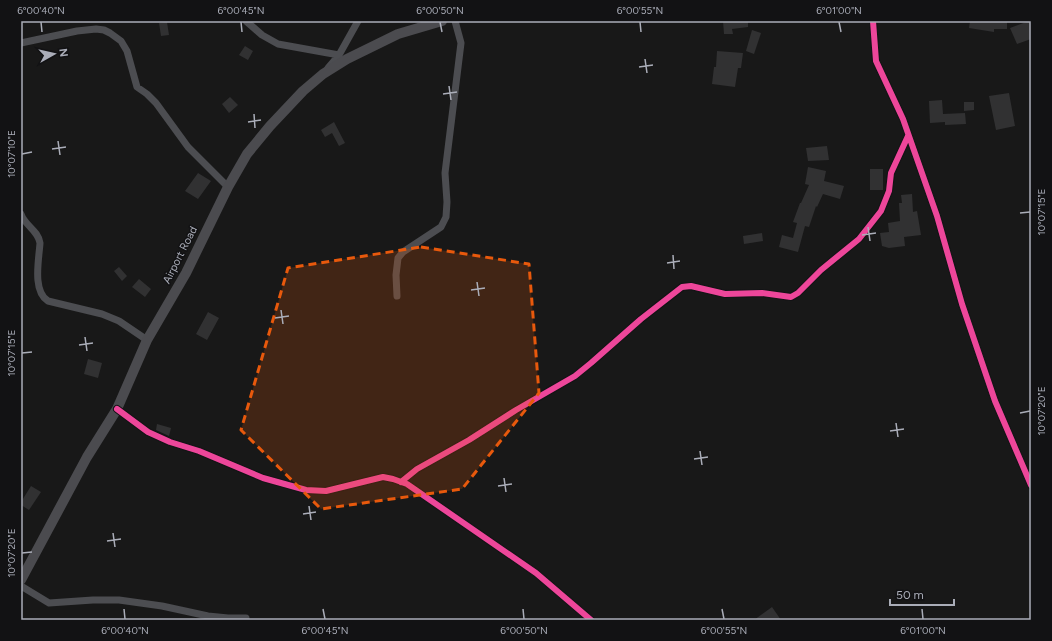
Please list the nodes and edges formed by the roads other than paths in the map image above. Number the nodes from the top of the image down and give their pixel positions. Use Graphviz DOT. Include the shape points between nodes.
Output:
graph roads {
  1 [pos="246,21"];
  2 [pos="358,21"];
  3 [pos="442,21"];
  4 [pos="455,21"];
  5 [pos="873,21"];
  6 [pos="21,43"];
  7 [pos="339,55"];
  8 [pos="323,74"];
  9 [pos="908,136"];
  10 [pos="228,186"];
  11 [pos="21,214"];
  12 [pos="23,223"];
  13 [pos="397,296"];
  14 [pos="147,340"];
  15 [pos="117,409"];
  16 [pos="401,482"];
  17 [pos="1031,485"];
  18 [pos="21,580"];
  19 [pos="21,586"];
  20 [pos="246,618"];
  21 [pos="591,620"];
  1 -- 7 [label="street" via="262,35 278,44"];
  2 -- 7 [label="street"];
  3 -- 8 [label="main road, Airport Road" via="398,34"];
  4 -- 13 [label="street" via="461,43 445,173 446,217 441,227 398,258"];
  5 -- 9 [label="street" via="876,61"];
  6 -- 10 [label="street" via="77,31 104,30 110,33 121,41 127,51 137,87 156,103 188,147"];
  7 -- 8 [label="street"];
  8 -- 10 [label="main road, Airport Road" via="270,126 247,154"];
  9 -- 16 [label="street" via="891,173 889,191 881,211 859,239 798,293 790,297 762,293 725,294 691,286 682,287 575,376 417,469"];
  9 -- 17 [label="street" via="937,216 962,304 995,401"];
  10 -- 14 [label="main road, Airport Road" via="186,273"];
  11 -- 12 [label="street"];
  12 -- 14 [label="street" via="39,238 38,284 44,298 102,314 119,321"];
  14 -- 15 [label="main road, Airport Road"];
  15 -- 16 [label="street" via="148,432 170,442 199,451 263,478 306,490 326,491 383,477"];
  15 -- 18 [label="main road, Airport Road" via="87,457"];
  16 -- 21 [label="street" via="536,573"];
  19 -- 20 [label="street" via="49,603 119,600 208,616"];
}
